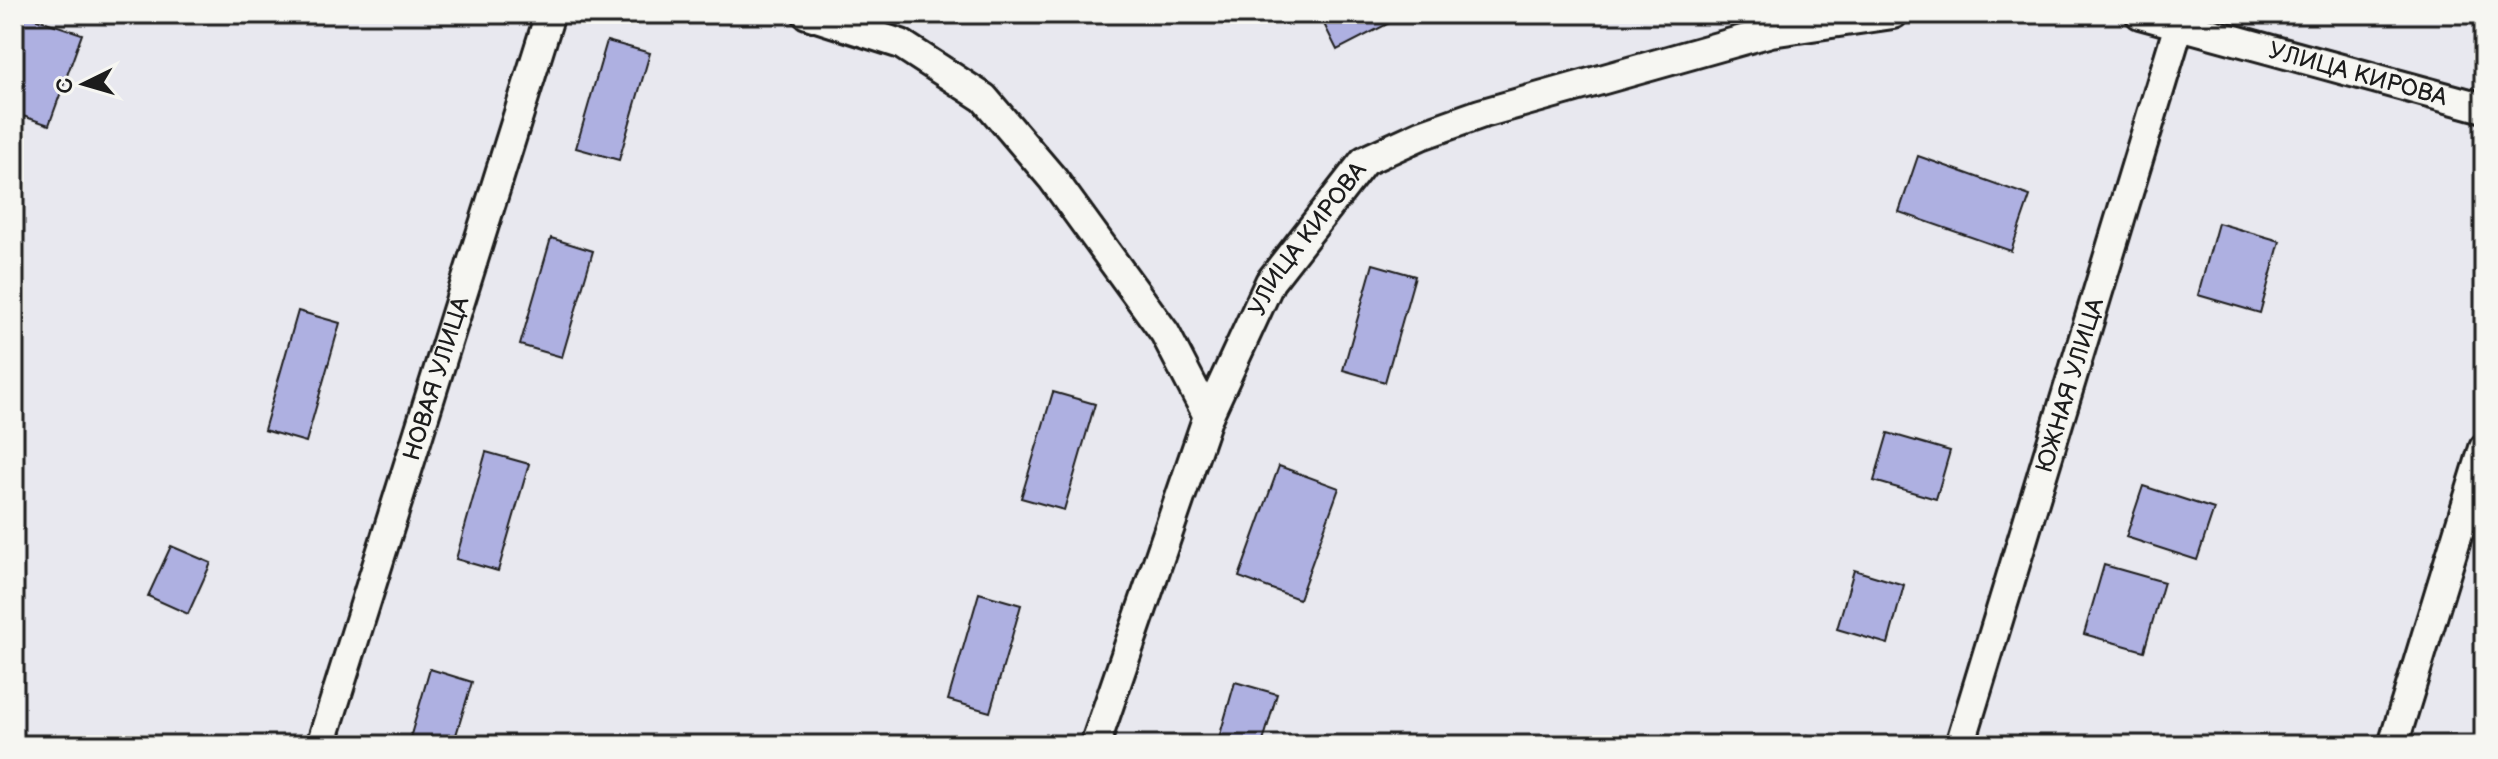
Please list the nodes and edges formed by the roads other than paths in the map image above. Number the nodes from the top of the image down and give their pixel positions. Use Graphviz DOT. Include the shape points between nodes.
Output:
graph roads {
  1 [pos="550,14"];
  2 [pos="807,14"];
  3 [pos="1893,14"];
  4 [pos="2140,14"];
  5 [pos="2179,25"];
  6 [pos="2484,108"];
  7 [pos="1208,416"];
  8 [pos="2484,448"];
  9 [pos="321,745"];
  10 [pos="1095,745"];
  11 [pos="1960,745"];
  12 [pos="2393,745"];
  1 -- 9 [label="street, НОВАЯ УЛИЦА"];
  2 -- 7 [label="street" via="901,44 984,98 1053,179 1165,333"];
  3 -- 7 [label="street, УЛИЦА КИРОВА" via="1771,32 1480,114 1364,161 1270,282"];
  4 -- 5 [label="street, УЛИЦА КИРОВА"];
  5 -- 6 [label="street, УЛИЦА КИРОВА"];
  5 -- 11 [label="street, ЮЖНАЯ УЛИЦА"];
  7 -- 10 [label="street, УЛИЦА КИРОВА"];
  8 -- 12 [label="street"];
}
